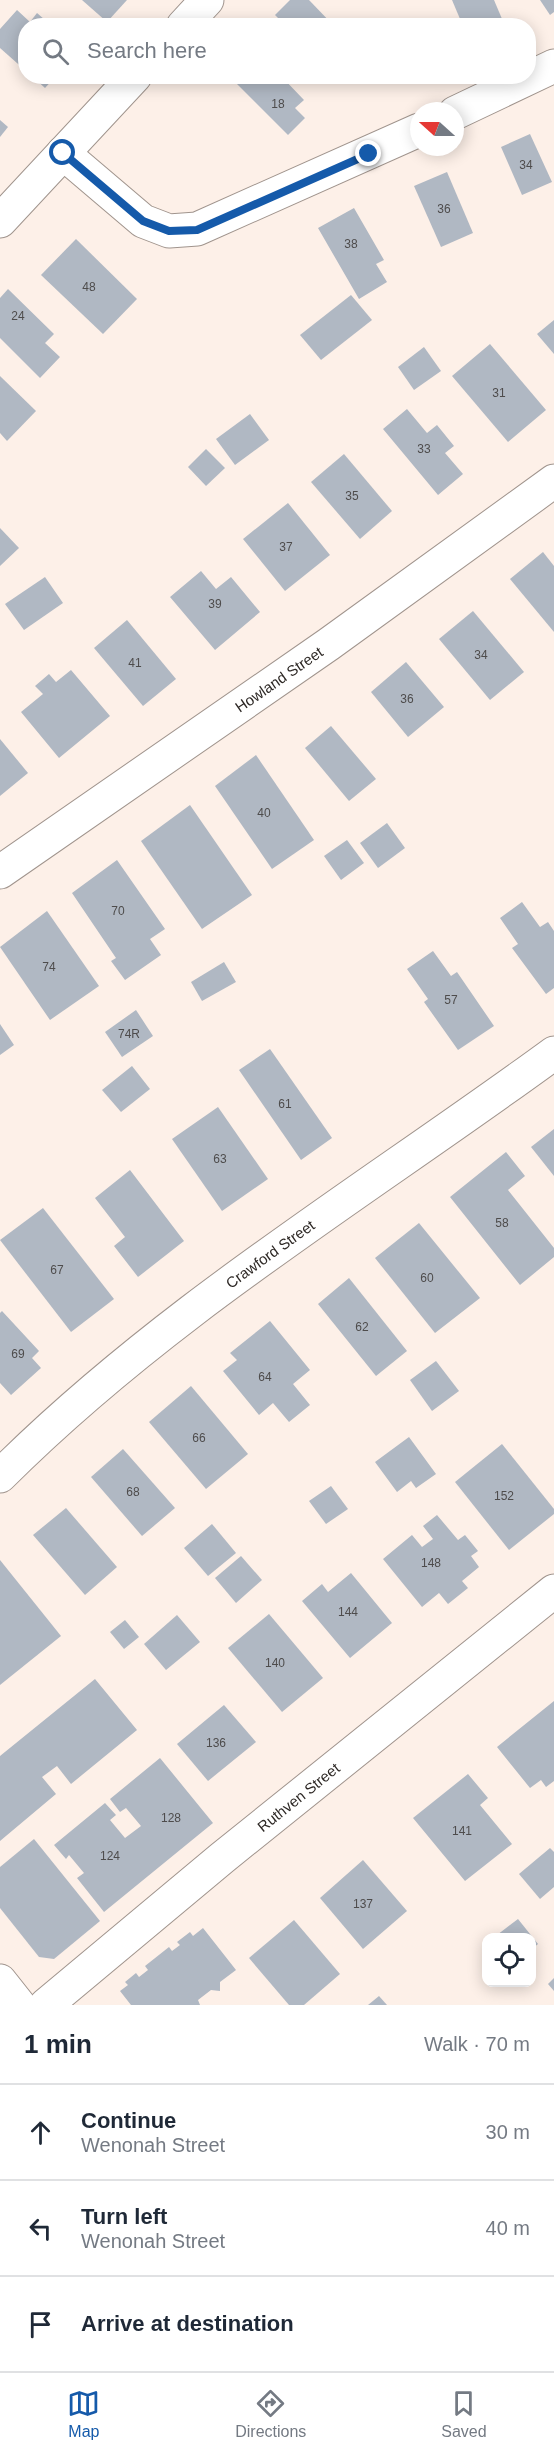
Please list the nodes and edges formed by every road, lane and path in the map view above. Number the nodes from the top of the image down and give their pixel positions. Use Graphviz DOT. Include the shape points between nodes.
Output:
graph roads {
  1 [pos="207,0"];
  2 [pos="190,18"];
  3 [pos="554,66"];
  4 [pos="536,75"];
  5 [pos="128,84"];
  6 [pos="516,84"];
  7 [pos="464,109"];
  8 [pos="410,134"];
  9 [pos="63,153"];
  10 [pos="0,221"];
  11 [pos="554,481"];
  12 [pos="0,872"];
  13 [pos="554,1053"];
  14 [pos="0,1476"];
  15 [pos="554,1591"];
  16 [pos="0,1981"];
  17 [pos="19,2005"];
  18 [pos="46,2005"];
  1 -- 2 [label="street"];
  3 -- 4 [label="street"];
  5 -- 9 [label="street"];
  6 -- 7 [label="street"];
  8 -- 9 [label="street" via="197,230 169,231 143,221"];
  9 -- 10 [label="street"];
  11 -- 12 [label="street, Howland Street"];
  13 -- 14 [label="street, Crawford Street" via="218,1290 128,1360"];
  15 -- 18 [label="street, Ruthven Street"];
  16 -- 17 [label="street"];
}
